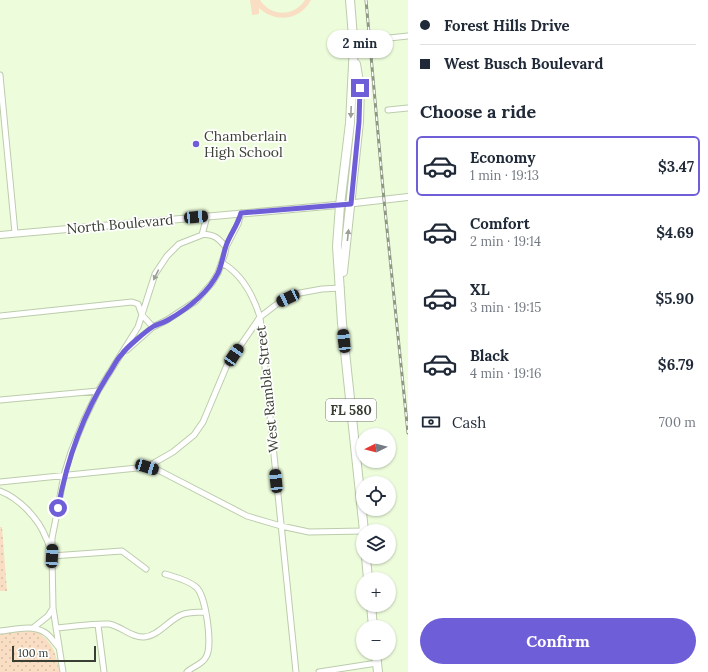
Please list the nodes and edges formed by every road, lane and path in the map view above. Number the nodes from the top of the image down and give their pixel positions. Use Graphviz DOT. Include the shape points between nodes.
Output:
graph roads {
  1 [pos="350,0"];
  2 [pos="408,36"];
  3 [pos="380,38"];
  4 [pos="354,45"];
  5 [pos="0,76"];
  6 [pos="408,108"];
  7 [pos="388,110"];
  8 [pos="408,197"];
  9 [pos="351,204"];
  10 [pos="340,205"];
  11 [pos="241,213"];
  12 [pos="208,216"];
  13 [pos="15,233"];
  14 [pos="202,234"];
  15 [pos="0,235"];
  16 [pos="226,247"];
  17 [pos="222,263"];
  18 [pos="341,288"];
  19 [pos="142,315"];
  20 [pos="0,316"];
  21 [pos="260,317"];
  22 [pos="153,327"];
  23 [pos="122,354"];
  24 [pos="98,391"];
  25 [pos="0,400"];
  26 [pos="147,467"];
  27 [pos="64,476"];
  28 [pos="0,482"];
  29 [pos="0,491"];
  30 [pos="363,524"];
  31 [pos="281,526"];
  32 [pos="356,531"];
  33 [pos="52,556"];
  34 [pos="146,569"];
  35 [pos="165,574"];
  36 [pos="54,608"];
  37 [pos="205,612"];
  38 [pos="98,625"];
  39 [pos="33,628"];
  40 [pos="56,628"];
  41 [pos="0,631"];
  42 [pos="59,648"];
  43 [pos="377,660"];
  44 [pos="377,663"];
  45 [pos="63,672"];
  46 [pos="104,672"];
  47 [pos="187,672"];
  48 [pos="296,672"];
  49 [pos="319,672"];
  50 [pos="378,672"];
  1 -- 4 [label="main road, FL 580"];
  2 -- 3 [label="street"];
  4 -- 9 [label="main road, FL 580" via="360,88"];
  4 -- 10 [label="main road, FL 580, one-way" via="350,123"];
  5 -- 13 [label="street"];
  6 -- 7 [label="street"];
  8 -- 9 [label="street, North Boulevard"];
  9 -- 10 [label="street, North Boulevard"];
  18 -- 9 [label="main road, FL 580, one-way"];
  10 -- 11 [label="street, North Boulevard"];
  10 -- 18 [label="main road, FL 580" via="337,246"];
  11 -- 12 [label="street, North Boulevard"];
  11 -- 16 [label="street"];
  12 -- 13 [label="street, North Boulevard"];
  12 -- 14 [label="street"];
  13 -- 15 [label="street, North Boulevard"];
  14 -- 16 [label="street" via="214,235"];
  14 -- 19 [label="street, one-way" via="179,244 167,256 155,274"];
  16 -- 17 [label="street"];
  17 -- 21 [label="street, West Rambla Street" via="236,273 246,286"];
  17 -- 22 [label="street" via="212,283 196,301"];
  18 -- 21 [label="street" via="300,293 277,304"];
  18 -- 30 [label="main road, FL 580" via="342,323"];
  19 -- 20 [label="street" via="138,304 132,302"];
  19 -- 22 [label="street"];
  19 -- 23 [label="street"];
  21 -- 26 [label="street" via="227,365 203,422 194,435 173,452"];
  21 -- 31 [label="street, West Rambla Street"];
  22 -- 23 [label="street"];
  23 -- 24 [label="street"];
  24 -- 25 [label="street"];
  24 -- 27 [label="street" via="84,420"];
  26 -- 27 [label="street"];
  26 -- 31 [label="street" via="160,471 246,516"];
  27 -- 28 [label="street"];
  27 -- 33 [label="street" via="52,538"];
  29 -- 33 [label="street" via="17,501 32,516 47,538"];
  31 -- 32 [label="street" via="309,532"];
  31 -- 48 [label="street, West Rambla Street"];
  33 -- 34 [label="street" via="122,551"];
  33 -- 36 [label="street"];
  35 -- 37 [label="street" via="197,587 202,596"];
  36 -- 39 [label="street"];
  36 -- 40 [label="street"];
  37 -- 38 [label="street" via="186,613 145,637 118,626"];
  37 -- 47 [label="street" via="209,651 202,663"];
  38 -- 40 [label="street"];
  38 -- 46 [label="street"];
  39 -- 41 [label="street"];
  39 -- 42 [label="street" via="45,632"];
  40 -- 42 [label="street"];
  42 -- 45 [label="street"];
  43 -- 44 [label="main road"];
  44 -- 49 [label="street"];
  44 -- 50 [label="main road"];
}
